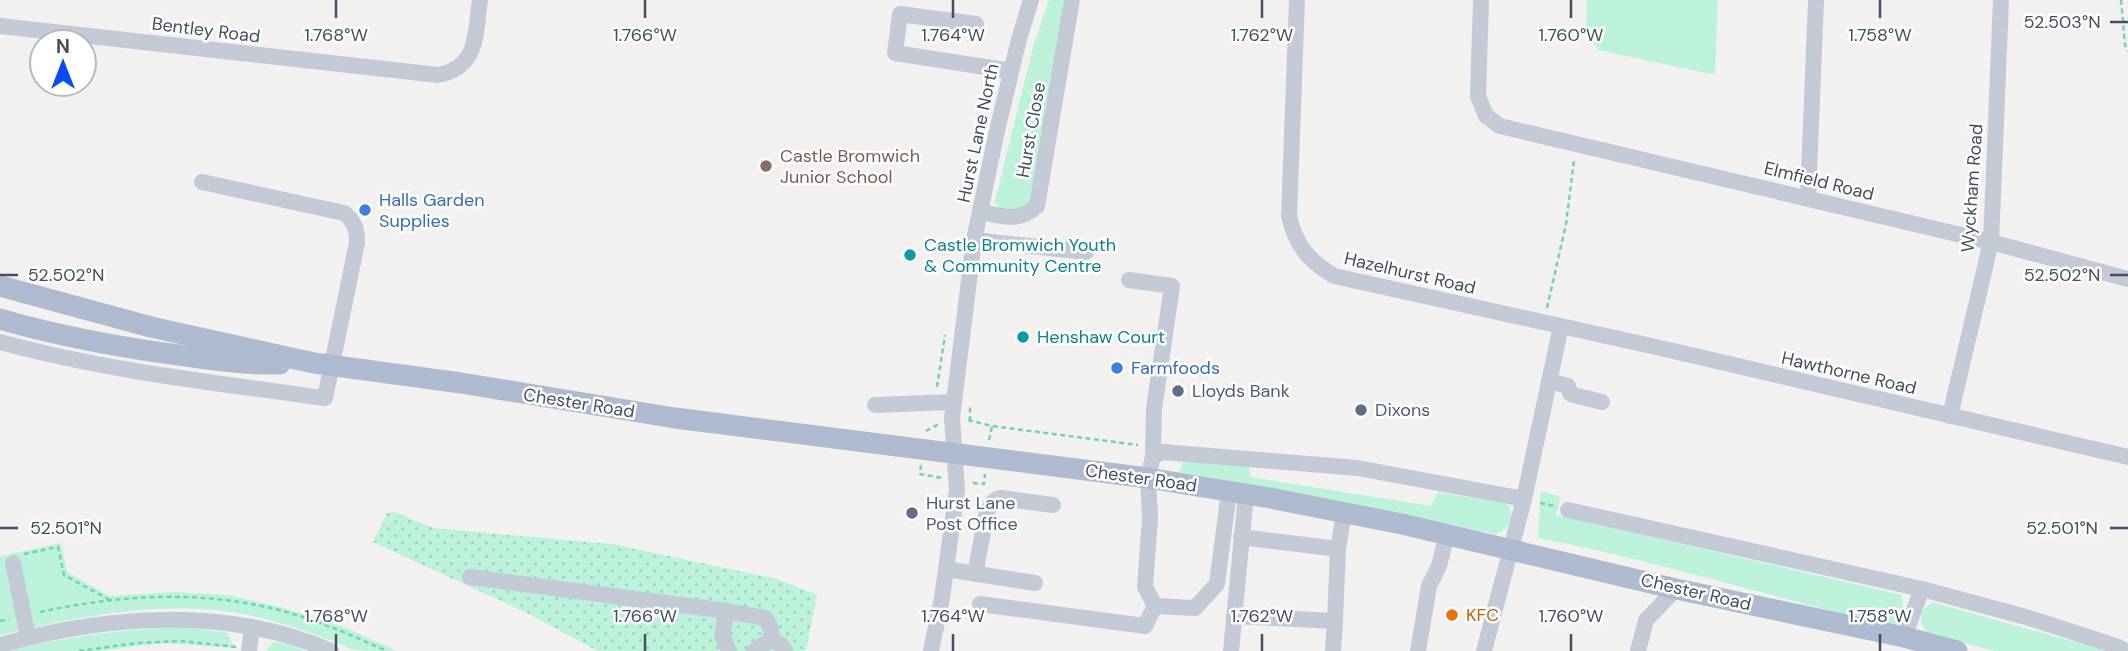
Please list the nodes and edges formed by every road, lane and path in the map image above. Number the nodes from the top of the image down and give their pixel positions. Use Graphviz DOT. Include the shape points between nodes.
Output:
graph roads {
  1 [pos="480,0"];
  2 [pos="1031,0"];
  3 [pos="1072,0"];
  4 [pos="1297,0"];
  5 [pos="1481,0"];
  6 [pos="1816,0"];
  7 [pos="2001,0"];
  8 [pos="2121,0"];
  9 [pos="976,24"];
  10 [pos="0,26"];
  11 [pos="2128,51"];
  12 [pos="1012,71"];
  13 [pos="1577,143"];
  14 [pos="202,182"];
  15 [pos="1808,198"];
  16 [pos="981,212"];
  17 [pos="974,240"];
  18 [pos="1991,242"];
  19 [pos="1086,252"];
  20 [pos="2128,279"];
  21 [pos="1129,280"];
  22 [pos="0,286"];
  23 [pos="0,318"];
  24 [pos="1544,322"];
  25 [pos="1561,326"];
  26 [pos="945,335"];
  27 [pos="0,342"];
  28 [pos="322,364"];
  29 [pos="1549,382"];
  30 [pos="934,402"];
  31 [pos="954,402"];
  32 [pos="1602,402"];
  33 [pos="874,405"];
  34 [pos="1950,416"];
  35 [pos="956,454"];
  36 [pos="1153,456"];
  37 [pos="2128,457"];
  38 [pos="1148,478"];
  39 [pos="1237,493"];
  40 [pos="1530,501"];
  41 [pos="1053,505"];
  42 [pos="1568,510"];
  43 [pos="1345,513"];
  44 [pos="1447,534"];
  45 [pos="1241,537"];
  46 [pos="1512,548"];
  47 [pos="1338,549"];
  48 [pos="18,559"];
  49 [pos="946,569"];
  50 [pos="975,574"];
  51 [pos="470,577"];
  52 [pos="1035,583"];
  53 [pos="1676,589"];
  54 [pos="1922,589"];
  55 [pos="110,600"];
  56 [pos="980,604"];
  57 [pos="1155,606"];
  58 [pos="727,611"];
  59 [pos="1234,617"];
  60 [pos="1335,621"];
  61 [pos="252,627"];
  62 [pos="28,637"];
  63 [pos="1904,638"];
  64 [pos="772,639"];
  65 [pos="0,645"];
  66 [pos="250,650"];
  67 [pos="79,651"];
  68 [pos="331,651"];
  69 [pos="729,651"];
  70 [pos="754,651"];
  71 [pos="785,651"];
  72 [pos="931,651"];
  73 [pos="1231,651"];
  74 [pos="1333,651"];
  75 [pos="1418,651"];
  76 [pos="1484,651"];
  77 [pos="1638,651"];
  78 [pos="1957,651"];
  79 [pos="2125,651"];
  1 -- 10 [label="street, Bentley Road" via="473,50 464,64 438,75"];
  2 -- 12 [label="street, Hurst Lane North"];
  3 -- 16 [label="street, Hurst Close" via="1037,206 1027,215 1014,217"];
  4 -- 24 [label="street, Hazelhurst Road" via="1289,216 1299,245 1334,276"];
  5 -- 13 [label="street, Elmfield Road" via="1478,96 1486,116 1500,126"];
  6 -- 15 [label="street"];
  7 -- 18 [label="street, Wyckham Road"];
  8 -- 11 [label="path"];
  9 -- 12 [label="street" via="900,14 895,52"];
  12 -- 16 [label="street, Hurst Lane North"];
  13 -- 15 [label="street, Elmfield Road"];
  13 -- 24 [label="path" via="1566,224"];
  14 -- 28 [label="street" via="344,213 352,219 357,243"];
  15 -- 18 [label="street, Elmfield Road"];
  16 -- 17 [label="street, Hurst Lane North"];
  17 -- 19 [label="street"];
  17 -- 31 [label="street, Hurst Lane North"];
  18 -- 20 [label="street, Elmfield Road"];
  18 -- 34 [label="street, Wyckham Road"];
  21 -- 36 [label="street" via="1172,286 1154,408"];
  22 -- 28 [label="main road, Chester Road" via="152,327"];
  23 -- 28 [label="main road, Chester Road" via="132,349 248,365"];
  24 -- 25 [label="street, Hazelhurst Road"];
  25 -- 29 [label="street"];
  25 -- 34 [label="street, Hawthorne Road"];
  26 -- 30 [label="path"];
  27 -- 28 [label="street" via="83,362 325,398"];
  28 -- 35 [label="main road, Chester Road" via="675,418"];
  29 -- 32 [label="street" via="1568,386 1573,395"];
  29 -- 40 [label="street"];
  30 -- 31 [label="street"];
  30 -- 33 [label="street"];
  31 -- 35 [label="street, Hurst Lane North"];
  34 -- 37 [label="street, Hawthorne Road"];
  35 -- 38 [label="main road, Chester Road"];
  35 -- 49 [label="street, Hurst Lane North" via="957,491"];
  36 -- 38 [label="street"];
  36 -- 40 [label="street" via="1163,452 1358,468"];
  38 -- 39 [label="main road, Chester Road"];
  38 -- 57 [label="street" via="1145,587"];
  39 -- 43 [label="main road, Chester Road"];
  39 -- 45 [label="street"];
  39 -- 57 [label="street" via="1217,584 1195,608"];
  40 -- 42 [label="path"];
  40 -- 46 [label="street"];
  41 -- 50 [label="street" via="994,501 987,511"];
  42 -- 54 [label="street"];
  43 -- 44 [label="main road, Chester Road"];
  43 -- 47 [label="street"];
  44 -- 46 [label="main road, Chester Road"];
  44 -- 75 [label="street" via="1429,586"];
  45 -- 47 [label="street"];
  45 -- 59 [label="street"];
  46 -- 53 [label="main road, Chester Road"];
  46 -- 76 [label="street"];
  47 -- 60 [label="street"];
  48 -- 55 [label="path" via="58,547 64,575"];
  48 -- 62 [label="street"];
  49 -- 50 [label="street"];
  49 -- 72 [label="street, Hurst Lane North"];
  50 -- 52 [label="street"];
  51 -- 58 [label="street"];
  53 -- 63 [label="main road, Chester Road"];
  53 -- 77 [label="street" via="1647,620"];
  54 -- 63 [label="street"];
  54 -- 79 [label="street" via="2026,617"];
  56 -- 57 [label="street" via="1145,626"];
  58 -- 64 [label="street" via="765,618"];
  58 -- 69 [label="street" via="722,635"];
  59 -- 60 [label="street"];
  59 -- 73 [label="street"];
  60 -- 74 [label="street"];
  61 -- 62 [label="street" via="161,619"];
  61 -- 66 [label="street"];
  61 -- 68 [label="street"];
  62 -- 65 [label="street"];
  63 -- 78 [label="main road, Chester Road"];
  64 -- 70 [label="street"];
  64 -- 71 [label="street"];
  66 -- 67 [label="path" via="181,641"];
}
